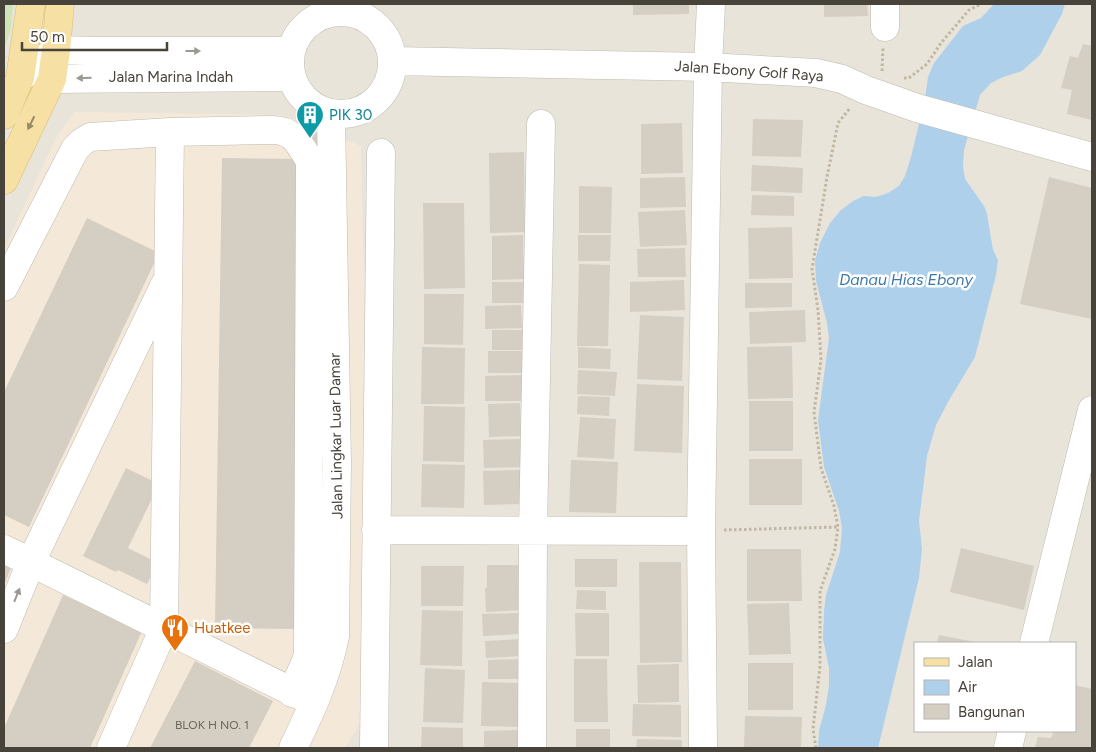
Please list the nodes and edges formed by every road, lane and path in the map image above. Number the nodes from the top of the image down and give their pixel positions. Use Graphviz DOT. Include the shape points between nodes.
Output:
graph roads {
  1 [pos="31,4"];
  2 [pos="60,4"];
  3 [pos="711,4"];
  4 [pos="981,4"];
  5 [pos="338,8"];
  6 [pos="885,15"];
  7 [pos="56,50"];
  8 [pos="392,61"];
  9 [pos="291,64"];
  10 [pos="708,67"];
  11 [pos="901,77"];
  12 [pos="20,78"];
  13 [pos="52,79"];
  14 [pos="873,92"];
  15 [pos="4,114"];
  16 [pos="332,114"];
  17 [pos="541,124"];
  18 [pos="170,132"];
  19 [pos="381,153"];
  20 [pos="1092,157"];
  21 [pos="321,166"];
  22 [pos="4,180"];
  23 [pos="169,276"];
  24 [pos="4,287"];
  25 [pos="1092,410"];
  26 [pos="1082,494"];
  27 [pos="838,527"];
  28 [pos="376,530"];
  29 [pos="533,530"];
  30 [pos="701,531"];
  31 [pos="4,549"];
  32 [pos="31,562"];
  33 [pos="164,628"];
  34 [pos="4,629"];
  35 [pos="1034,642"];
  36 [pos="304,698"];
  37 [pos="1012,732"];
  38 [pos="111,748"];
  39 [pos="293,748"];
  40 [pos="374,748"];
  41 [pos="532,748"];
  42 [pos="703,748"];
  43 [pos="816,748"];
  44 [pos="1008,748"];
  1 -- 12 [label="main road"];
  2 -- 7 [label="main road"];
  3 -- 10 [label="street"];
  4 -- 11 [label="path" via="969,10 940,43 927,64 909,78"];
  5 -- 8 [label="street" via="375,25 389,45"];
  5 -- 9 [label="street" via="308,23 297,36"];
  6 -- 14 [label="path"];
  7 -- 9 [label="street, Jalan Marina Indah, one-way"];
  7 -- 12 [label="street"];
  7 -- 13 [label="main road"];
  8 -- 10 [label="street, Jalan Ebony Golf Raya"];
  8 -- 16 [label="street" via="385,91 375,102 362,111"];
  9 -- 13 [label="street, Jalan Marina Indah, one-way"];
  9 -- 16 [label="street" via="296,90 318,110"];
  10 -- 14 [label="street, Jalan Ebony Golf Raya" via="816,72"];
  10 -- 30 [label="street"];
  12 -- 15 [label="main road"];
  13 -- 22 [label="main road, one-way"];
  14 -- 20 [label="street, Jalan Ebony Golf Raya" via="917,108"];
  14 -- 27 [label="path" via="838,123 812,269 820,360 814,412 821,468"];
  16 -- 21 [label="street, Jalan Lingkar Luar Damar"];
  17 -- 29 [label="street"];
  18 -- 21 [label="street" via="282,130 296,138"];
  18 -- 23 [label="street"];
  18 -- 24 [label="street" via="90,137 82,142 75,149"];
  19 -- 28 [label="street"];
  21 -- 36 [label="street, Jalan Lingkar Luar Damar" via="337,463 335,636 330,661"];
  23 -- 32 [label="street"];
  23 -- 33 [label="street"];
  25 -- 26 [label="street"];
  26 -- 35 [label="street"];
  27 -- 30 [label="path"];
  27 -- 43 [label="path" via="835,549 820,591 820,666 813,729"];
  28 -- 29 [label="street"];
  28 -- 40 [label="street"];
  29 -- 30 [label="street"];
  29 -- 41 [label="street"];
  30 -- 42 [label="street"];
  31 -- 32 [label="street"];
  32 -- 33 [label="street"];
  34 -- 32 [label="street, one-way"];
  33 -- 36 [label="street"];
  33 -- 38 [label="street"];
  36 -- 39 [label="street, Jalan Lingkar Luar Damar"];
  37 -- 44 [label="street"];
}
